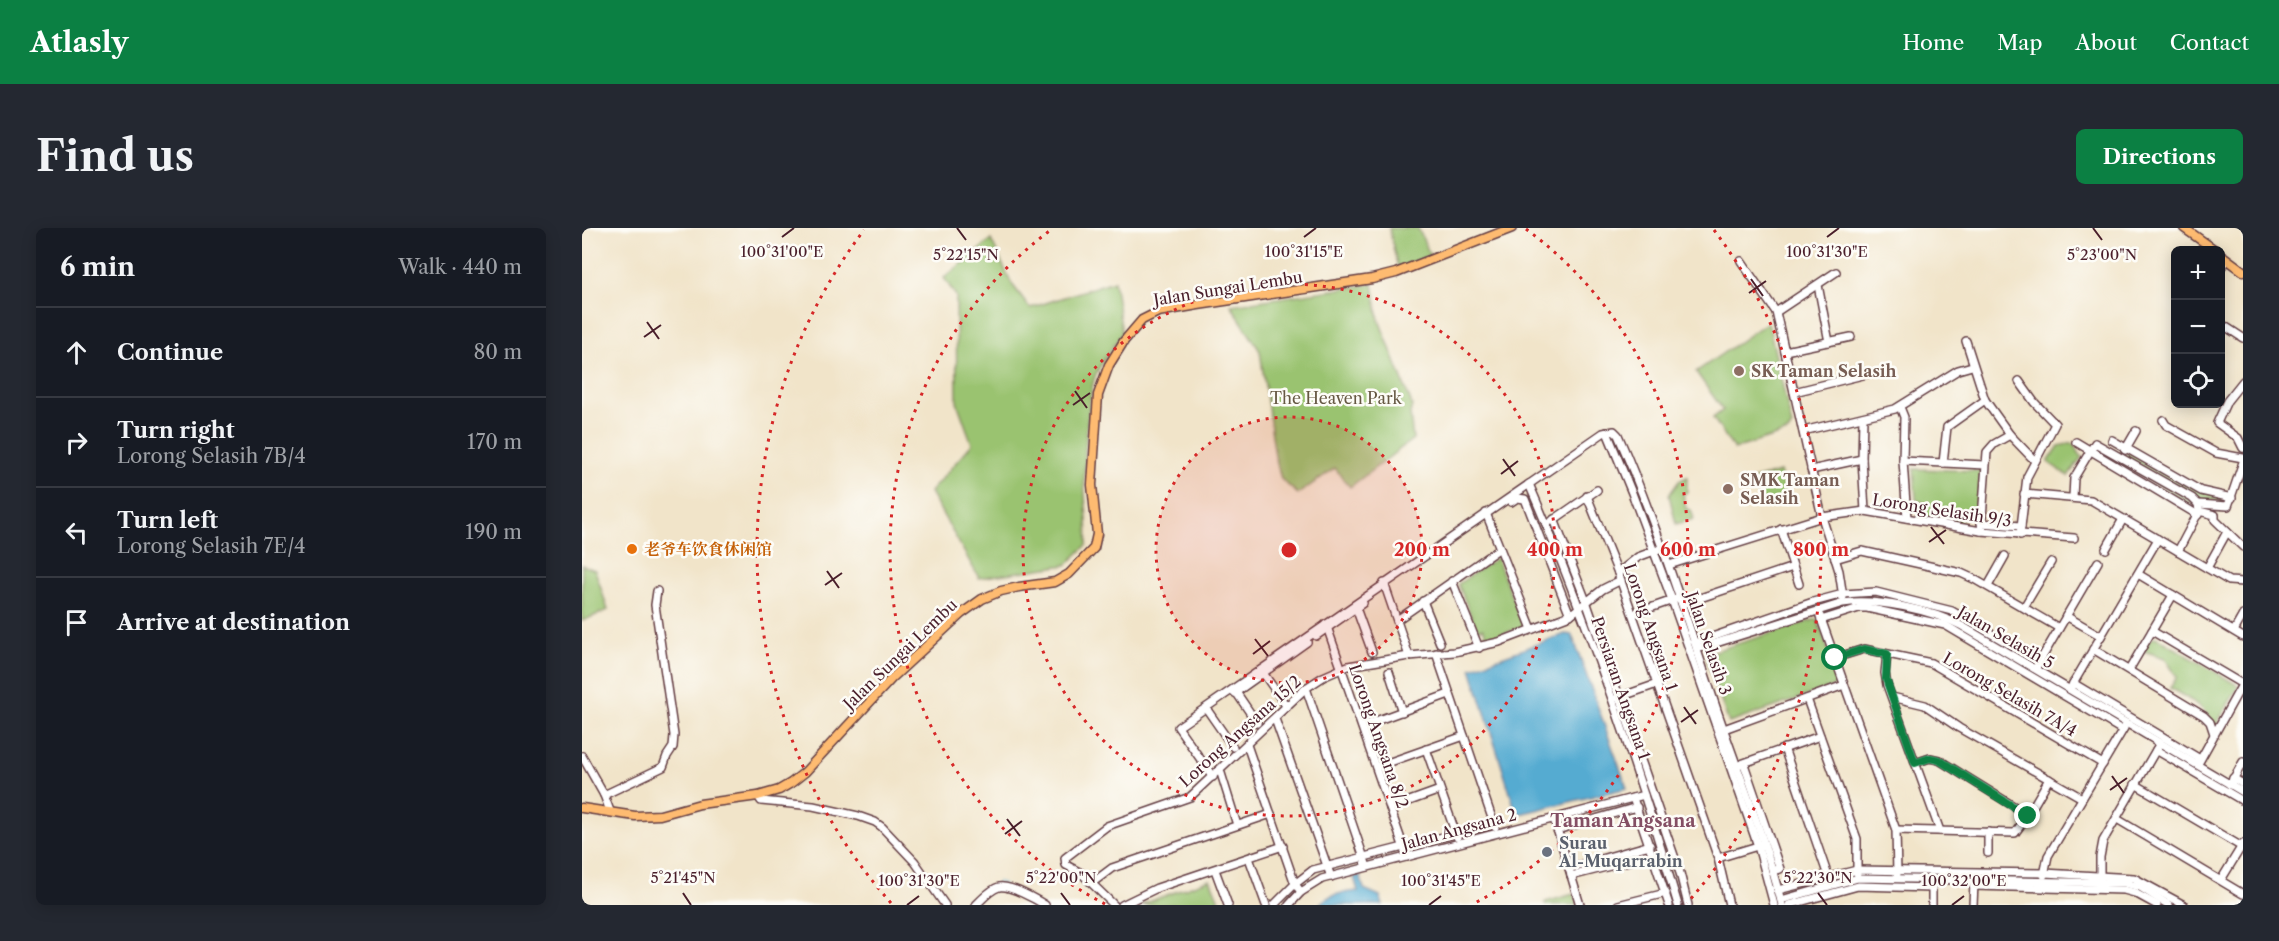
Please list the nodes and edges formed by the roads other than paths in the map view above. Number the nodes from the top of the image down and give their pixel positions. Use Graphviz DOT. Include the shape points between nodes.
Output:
graph roads {
  1 [pos="1512,228"];
  2 [pos="2184,228"];
  3 [pos="2197,232"];
  4 [pos="2211,246"];
  5 [pos="2225,258"];
  6 [pos="1741,261"];
  7 [pos="2243,271"];
  8 [pos="1836,272"];
  9 [pos="1818,285"];
  10 [pos="1776,312"];
  11 [pos="2225,326"];
  12 [pos="1851,337"];
  13 [pos="2243,338"];
  14 [pos="1966,341"];
  15 [pos="1829,342"];
  16 [pos="1785,351"];
  17 [pos="1972,366"];
  18 [pos="1871,373"];
  19 [pos="2019,381"];
  20 [pos="2243,381"];
  21 [pos="1794,392"];
  22 [pos="2225,397"];
  23 [pos="1985,400"];
  24 [pos="1900,407"];
  25 [pos="2221,408"];
  26 [pos="1863,417"];
  27 [pos="2163,420"];
  28 [pos="1803,431"];
  29 [pos="2136,431"];
  30 [pos="1607,432"];
  31 [pos="2010,435"];
  32 [pos="2112,440"];
  33 [pos="2076,442"];
  34 [pos="2126,448"];
  35 [pos="2243,448"];
  36 [pos="2089,450"];
  37 [pos="2121,457"];
  38 [pos="1862,459"];
  39 [pos="2243,460"];
  40 [pos="1903,461"];
  41 [pos="2035,461"];
  42 [pos="1943,463"];
  43 [pos="1985,465"];
  44 [pos="1811,470"];
  45 [pos="1529,484"];
  46 [pos="1597,490"];
  47 [pos="2024,494"];
  48 [pos="1587,496"];
  49 [pos="2073,497"];
  50 [pos="2232,498"];
  51 [pos="2198,510"];
  52 [pos="1865,511"];
  53 [pos="1487,515"];
  54 [pos="1822,517"];
  55 [pos="1907,518"];
  56 [pos="1554,519"];
  57 [pos="2123,519"];
  58 [pos="1546,524"];
  59 [pos="2021,526"];
  60 [pos="1981,527"];
  61 [pos="1781,530"];
  62 [pos="2226,532"];
  63 [pos="2020,535"];
  64 [pos="2074,538"];
  65 [pos="2158,539"];
  66 [pos="2243,547"];
  67 [pos="1500,548"];
  68 [pos="1663,548"];
  69 [pos="2106,549"];
  70 [pos="1654,551"];
  71 [pos="2178,551"];
  72 [pos="2005,556"];
  73 [pos="1834,559"];
  74 [pos="2051,562"];
  75 [pos="2098,562"];
  76 [pos="1669,565"];
  77 [pos="1793,567"];
  78 [pos="2207,568"];
  79 [pos="2138,574"];
  80 [pos="1620,576"];
  81 [pos="1452,581"];
  82 [pos="2243,582"];
  83 [pos="1799,584"];
  84 [pos="1385,586"];
  85 [pos="1988,586"];
  86 [pos="657,591"];
  87 [pos="2173,595"];
  88 [pos="1843,598"];
  89 [pos="1423,601"];
  90 [pos="1678,601"];
  91 [pos="1586,602"];
  92 [pos="1356,608"];
  93 [pos="1579,608"];
  94 [pos="2024,608"];
  95 [pos="1818,610"];
  96 [pos="1633,614"];
  97 [pos="1570,615"];
  98 [pos="2243,615"];
  99 [pos="2066,616"];
  100 [pos="1397,620"];
  101 [pos="1821,620"];
  102 [pos="1327,626"];
  103 [pos="2059,628"];
  104 [pos="1532,629"];
  105 [pos="2152,631"];
  106 [pos="2234,632"];
  107 [pos="2101,636"];
  108 [pos="2243,637"];
  109 [pos="1440,643"];
  110 [pos="1696,646"];
  111 [pos="1479,648"];
  112 [pos="2093,649"];
  113 [pos="1372,652"];
  114 [pos="1436,653"];
  115 [pos="1887,654"];
  116 [pos="1409,656"];
  117 [pos="1835,658"];
  118 [pos="2038,666"];
  119 [pos="1341,668"];
  120 [pos="2129,670"];
  121 [pos="1261,671"];
  122 [pos="1389,672"];
  123 [pos="2243,683"];
  124 [pos="1657,684"];
  125 [pos="1844,686"];
  126 [pos="2072,686"];
  127 [pos="1306,688"];
  128 [pos="1236,692"];
  129 [pos="1449,694"];
  130 [pos="1619,697"];
  131 [pos="1892,697"];
  132 [pos="1808,699"];
  133 [pos="1611,700"];
  134 [pos="1287,707"];
  135 [pos="1208,711"];
  136 [pos="1402,712"];
  137 [pos="1275,718"];
  138 [pos="1257,723"];
  139 [pos="2132,724"];
  140 [pos="1362,726"];
  141 [pos="1724,729"];
  142 [pos="1181,730"];
  143 [pos="2122,730"];
  144 [pos="2214,734"];
  145 [pos="1464,736"];
  146 [pos="1821,736"];
  147 [pos="1247,745"];
  148 [pos="2158,746"];
  149 [pos="1233,747"];
  150 [pos="1784,748"];
  151 [pos="1426,749"];
  152 [pos="582,756"];
  153 [pos="2199,762"];
  154 [pos="2243,762"];
  155 [pos="1915,763"];
  156 [pos="2103,764"];
  157 [pos="1741,765"];
  158 [pos="1376,766"];
  159 [pos="1220,770"];
  160 [pos="1213,777"];
  161 [pos="2049,779"];
  162 [pos="2231,782"];
  163 [pos="2135,784"];
  164 [pos="2243,784"];
  165 [pos="1440,790"];
  166 [pos="2243,792"];
  167 [pos="604,795"];
  168 [pos="1644,795"];
  169 [pos="758,796"];
  170 [pos="1633,798"];
  171 [pos="2082,798"];
  172 [pos="2243,801"];
  173 [pos="1637,807"];
  174 [pos="582,808"];
  175 [pos="1390,808"];
  176 [pos="610,812"];
  177 [pos="1271,814"];
  178 [pos="2028,816"];
  179 [pos="1554,819"];
  180 [pos="2117,819"];
  181 [pos="1494,824"];
  182 [pos="1237,825"];
  183 [pos="1557,830"];
  184 [pos="1896,830"];
  185 [pos="1940,831"];
  186 [pos="1988,832"];
  187 [pos="1497,833"];
  188 [pos="1456,834"];
  189 [pos="1459,843"];
  190 [pos="1650,845"];
  191 [pos="1762,845"];
  192 [pos="1282,846"];
  193 [pos="2242,846"];
  194 [pos="1404,848"];
  195 [pos="1988,853"];
  196 [pos="1653,855"];
  197 [pos="1364,856"];
  198 [pos="1407,857"];
  199 [pos="1248,858"];
  200 [pos="1718,858"];
  201 [pos="1328,866"];
  202 [pos="1367,867"];
  203 [pos="1215,870"];
  204 [pos="1776,870"];
  205 [pos="1897,870"];
  206 [pos="1570,872"];
  207 [pos="1857,874"];
  208 [pos="1331,877"];
  209 [pos="1828,877"];
  210 [pos="2044,878"];
  211 [pos="2100,879"];
  212 [pos="1898,880"];
  213 [pos="1971,880"];
  214 [pos="2221,880"];
  215 [pos="1092,883"];
  216 [pos="1295,884"];
  217 [pos="1831,884"];
  218 [pos="1932,884"];
  219 [pos="1778,890"];
  220 [pos="1301,892"];
  221 [pos="1666,893"];
  222 [pos="2243,894"];
  223 [pos="1781,902"];
  224 [pos="945,905"];
  225 [pos="976,905"];
  226 [pos="1045,905"];
  227 [pos="1114,905"];
  228 [pos="1122,905"];
  229 [pos="1228,905"];
  230 [pos="1266,905"];
  231 [pos="1274,905"];
  232 [pos="1289,905"];
  233 [pos="1580,905"];
  234 [pos="1618,905"];
  235 [pos="1669,905"];
  236 [pos="1678,905"];
  237 [pos="1688,905"];
  238 [pos="1729,905"];
  239 [pos="1774,905"];
  240 [pos="1790,905"];
  241 [pos="1932,905"];
  242 [pos="1973,905"];
  243 [pos="2157,905"];
  244 [pos="2169,905"];
  245 [pos="2184,905"];
  1 -- 169 [label="main road, Jalan Sungai Lembu" via="1380,277 1158,312 1142,320 1109,365 1098,395 1092,485 1097,534 1094,548 1082,563 1055,582 1001,591 961,614 892,678 805,772 779,790"];
  2 -- 3 [label="main road"];
  3 -- 4 [label="main road"];
  5 -- 7 [label="main road"];
  6 -- 10 [label="street"];
  8 -- 9 [label="street"];
  9 -- 10 [label="street"];
  9 -- 15 [label="street"];
  10 -- 16 [label="street"];
  11 -- 13 [label="street"];
  12 -- 15 [label="street"];
  14 -- 17 [label="street"];
  15 -- 16 [label="street"];
  16 -- 21 [label="street"];
  17 -- 23 [label="street"];
  17 -- 24 [label="street" via="1958,370"];
  18 -- 21 [label="street"];
  19 -- 41 [label="street" via="2055,424"];
  20 -- 22 [label="street"];
  21 -- 28 [label="street"];
  23 -- 31 [label="street"];
  23 -- 42 [label="street" via="1947,427"];
  24 -- 26 [label="street"];
  24 -- 40 [label="street" via="1904,417"];
  25 -- 35 [label="street" via="2217,423 2238,438"];
  26 -- 28 [label="street"];
  26 -- 38 [label="street"];
  27 -- 39 [label="street" via="2216,453"];
  28 -- 44 [label="street"];
  29 -- 34 [label="street"];
  30 -- 45 [label="street"];
  30 -- 68 [label="street, Jalan Selasih 3" via="1618,435"];
  30 -- 70 [label="street, Jalan Selasih 3"];
  31 -- 41 [label="street"];
  31 -- 43 [label="street" via="1989,449"];
  32 -- 34 [label="street"];
  33 -- 36 [label="street"];
  34 -- 37 [label="street"];
  34 -- 50 [label="street" via="2201,491"];
  36 -- 37 [label="street" via="2095,443"];
  36 -- 49 [label="street" via="2073,478"];
  36 -- 51 [label="street"];
  37 -- 51 [label="street" via="2192,498"];
  38 -- 44 [label="street"];
  38 -- 52 [label="street"];
  39 -- 50 [label="street"];
  40 -- 42 [label="street"];
  40 -- 55 [label="street"];
  41 -- 47 [label="street"];
  42 -- 43 [label="street"];
  43 -- 60 [label="street"];
  44 -- 54 [label="street"];
  45 -- 53 [label="street"];
  45 -- 58 [label="street, Persiaran Angsana 1"];
  46 -- 48 [label="street"];
  47 -- 49 [label="street"];
  47 -- 59 [label="street"];
  48 -- 56 [label="street"];
  48 -- 80 [label="street, Lorong Angsana 1"];
  49 -- 57 [label="street" via="2091,500"];
  50 -- 51 [label="street" via="2226,507 2212,504"];
  51 -- 62 [label="street" via="2215,515"];
  51 -- 71 [label="street"];
  52 -- 54 [label="street, Lorong Selasih 9/3"];
  52 -- 55 [label="street, Lorong Selasih 9/3"];
  53 -- 67 [label="street"];
  53 -- 84 [label="street"];
  53 -- 97 [label="street" via="1517,498 1525,499"];
  54 -- 61 [label="street, Lorong Selasih 9/3"];
  54 -- 73 [label="street"];
  55 -- 60 [label="street, Lorong Selasih 9/3"];
  56 -- 58 [label="street"];
  56 -- 91 [label="street"];
  57 -- 65 [label="street"];
  57 -- 69 [label="street"];
  58 -- 93 [label="street, Persiaran Angsana 1"];
  59 -- 60 [label="street"];
  59 -- 63 [label="street"];
  60 -- 63 [label="street, Lorong Selasih 9/3"];
  61 -- 76 [label="street, Lorong Selasih 9/3"];
  61 -- 77 [label="street"];
  62 -- 66 [label="street"];
  62 -- 78 [label="street"];
  63 -- 64 [label="street, Lorong Selasih 9/3"];
  65 -- 71 [label="street"];
  65 -- 79 [label="street"];
  67 -- 81 [label="street"];
  67 -- 104 [label="street"];
  68 -- 70 [label="street, Lorong Angsana 15/2"];
  68 -- 76 [label="street, Jalan Selasih 3"];
  70 -- 80 [label="street, Lorong Angsana 15/2" via="1638,557"];
  70 -- 90 [label="street, Jalan Selasih 3"];
  71 -- 78 [label="street"];
  72 -- 85 [label="street"];
  73 -- 85 [label="street" via="1862,552 1961,573"];
  73 -- 88 [label="street"];
  74 -- 94 [label="street"];
  75 -- 99 [label="street"];
  76 -- 90 [label="street, Jalan Selasih 3"];
  77 -- 83 [label="street"];
  77 -- 90 [label="street"];
  78 -- 82 [label="street" via="2229,581"];
  79 -- 87 [label="street"];
  79 -- 107 [label="street"];
  80 -- 91 [label="street, Lorong Angsana 15/2"];
  80 -- 96 [label="street, Lorong Angsana 1"];
  81 -- 89 [label="street"];
  81 -- 111 [label="street"];
  84 -- 92 [label="street"];
  84 -- 100 [label="street"];
  84 -- 102 [label="street"];
  85 -- 94 [label="street"];
  86 -- 167 [label="street" via="654,605 674,747 663,767"];
  87 -- 105 [label="street"];
  87 -- 106 [label="street"];
  88 -- 95 [label="street, Jalan Selasih 5"];
  88 -- 110 [label="street" via="1813,602"];
  88 -- 118 [label="street, Jalan Selasih 5" via="1947,618"];
  89 -- 100 [label="street"];
  89 -- 109 [label="street"];
  90 -- 96 [label="street"];
  90 -- 110 [label="street, Jalan Selasih 3"];
  90 -- 191 [label="street, Jalan Selasih 3"];
  91 -- 93 [label="street, Lorong Angsana 15/2"];
  91 -- 130 [label="street"];
  92 -- 102 [label="street"];
  92 -- 113 [label="street"];
  93 -- 97 [label="street, Lorong Angsana 15/2"];
  93 -- 133 [label="street, Persiaran Angsana 1"];
  94 -- 103 [label="street"];
  95 -- 101 [label="street"];
  95 -- 110 [label="street, Jalan Selasih 5"];
  96 -- 124 [label="street, Lorong Angsana 1"];
  97 -- 104 [label="street, Lorong Angsana 15/2"];
  98 -- 106 [label="street"];
  99 -- 103 [label="street"];
  99 -- 107 [label="street"];
  100 -- 116 [label="street"];
  101 -- 117 [label="street"];
  101 -- 143 [label="street" via="1867,608 1945,625"];
  102 -- 119 [label="street, Lorong Angsana 8/2"];
  102 -- 121 [label="street"];
  103 -- 118 [label="street"];
  104 -- 111 [label="street, Lorong Angsana 15/2"];
  105 -- 120 [label="street"];
  105 -- 123 [label="street"];
  106 -- 108 [label="street"];
  107 -- 112 [label="street"];
  110 -- 141 [label="street, Jalan Selasih 3"];
  111 -- 114 [label="street, Lorong Angsana 15/2"];
  112 -- 120 [label="street"];
  112 -- 126 [label="street"];
  114 -- 116 [label="street, Lorong Angsana 15/2"];
  114 -- 129 [label="street"];
  115 -- 117 [label="street, Lorong Selasih 7A/4" via="1864,649"];
  115 -- 131 [label="street" via="1885,673"];
  115 -- 156 [label="street, Lorong Selasih 7A/4" via="1931,663"];
  116 -- 119 [label="street, Lorong Angsana 15/2"];
  117 -- 125 [label="street"];
  118 -- 126 [label="street, Jalan Selasih 5"];
  119 -- 127 [label="street, Lorong Angsana 15/2"];
  119 -- 140 [label="street, Lorong Angsana 8/2"];
  120 -- 144 [label="street" via="2204,716"];
  121 -- 128 [label="street"];
  121 -- 134 [label="street"];
  121 -- 142 [label="street" via="1178,727"];
  122 -- 136 [label="street"];
  123 -- 144 [label="street"];
  124 -- 130 [label="street"];
  124 -- 200 [label="street, Lorong Angsana 1"];
  125 -- 132 [label="street"];
  125 -- 184 [label="street"];
  126 -- 139 [label="street, Jalan Selasih 5"];
  127 -- 134 [label="street, Lorong Angsana 15/2"];
  127 -- 197 [label="street"];
  128 -- 135 [label="street"];
  128 -- 138 [label="street"];
  129 -- 136 [label="street"];
  129 -- 145 [label="street"];
  130 -- 133 [label="street"];
  130 -- 237 [label="street"];
  131 -- 155 [label="street"];
  131 -- 161 [label="street" via="1925,705"];
  132 -- 141 [label="street"];
  132 -- 146 [label="street"];
  133 -- 168 [label="street, Persiaran Angsana 1"];
  134 -- 137 [label="street, Lorong Angsana 15/2"];
  135 -- 142 [label="street"];
  135 -- 149 [label="street"];
  136 -- 140 [label="street"];
  137 -- 147 [label="street, Lorong Angsana 15/2"];
  137 -- 201 [label="street"];
  139 -- 143 [label="street"];
  139 -- 148 [label="street, Jalan Selasih 5"];
  139 -- 153 [label="street, Jalan Selasih 5"];
  140 -- 158 [label="street, Lorong Angsana 8/2"];
  141 -- 157 [label="street, Jalan Selasih 3"];
  142 -- 160 [label="street"];
  143 -- 156 [label="street"];
  144 -- 153 [label="street"];
  145 -- 151 [label="street"];
  145 -- 181 [label="street"];
  146 -- 150 [label="street"];
  146 -- 207 [label="street" via="1857,838"];
  147 -- 159 [label="street, Lorong Angsana 15/2"];
  147 -- 177 [label="street"];
  148 -- 153 [label="street, Jalan Selasih 5"];
  148 -- 163 [label="street"];
  148 -- 172 [label="street"];
  150 -- 157 [label="street"];
  150 -- 209 [label="street"];
  151 -- 158 [label="street"];
  151 -- 165 [label="street"];
  152 -- 167 [label="street"];
  153 -- 162 [label="street, Jalan Selasih 5"];
  154 -- 162 [label="street"];
  155 -- 178 [label="street" via="1930,758 1939,760"];
  155 -- 185 [label="street"];
  156 -- 171 [label="street"];
  157 -- 191 [label="street, Jalan Selasih 3"];
  157 -- 204 [label="street"];
  158 -- 175 [label="street, Lorong Angsana 8/2"];
  159 -- 160 [label="street, Lorong Angsana 15/2"];
  159 -- 182 [label="street"];
  160 -- 215 [label="street, Lorong Angsana 15/2" via="1190,796 1107,826 1065,858 1066,865"];
  161 -- 171 [label="street"];
  161 -- 178 [label="street"];
  162 -- 164 [label="street"];
  162 -- 166 [label="street, Jalan Selasih 5"];
  163 -- 180 [label="street"];
  163 -- 193 [label="street"];
  165 -- 175 [label="street"];
  165 -- 188 [label="street"];
  167 -- 176 [label="street"];
  168 -- 170 [label="street, Jalan Angsana 2"];
  168 -- 236 [label="street, Persiaran Angsana 1"];
  169 -- 176 [label="main road, Jalan Sungai Lembu" via="660,815"];
  169 -- 224 [label="street" via="761,801 813,806 875,822 915,862"];
  170 -- 173 [label="street"];
  170 -- 179 [label="street, Jalan Angsana 2"];
  171 -- 210 [label="street" via="2048,856"];
  173 -- 183 [label="street"];
  173 -- 190 [label="street"];
  174 -- 176 [label="main road, Jalan Sungai Lembu"];
  175 -- 194 [label="street, Lorong Angsana 8/2"];
  177 -- 182 [label="street"];
  177 -- 192 [label="street"];
  178 -- 186 [label="street" via="2015,832"];
  179 -- 183 [label="street"];
  179 -- 187 [label="street, Jalan Angsana 2"];
  180 -- 211 [label="street" via="2101,847"];
  180 -- 214 [label="street"];
  181 -- 187 [label="street"];
  181 -- 188 [label="street"];
  182 -- 215 [label="street" via="1112,868"];
  183 -- 206 [label="street"];
  184 -- 185 [label="street"];
  184 -- 205 [label="street"];
  185 -- 186 [label="street"];
  186 -- 195 [label="street"];
  187 -- 189 [label="street, Jalan Angsana 2"];
  188 -- 189 [label="street"];
  188 -- 194 [label="street"];
  189 -- 198 [label="street, Jalan Angsana 2"];
  190 -- 196 [label="street"];
  190 -- 206 [label="street"];
  191 -- 200 [label="street"];
  191 -- 204 [label="street, Jalan Selasih 3"];
  191 -- 239 [label="street, Jalan Selasih 3"];
  192 -- 199 [label="street"];
  192 -- 216 [label="street"];
  193 -- 214 [label="street"];
  194 -- 197 [label="street"];
  194 -- 198 [label="street, Lorong Angsana 8/2"];
  196 -- 206 [label="street"];
  196 -- 221 [label="street"];
  197 -- 201 [label="street"];
  197 -- 202 [label="street"];
  198 -- 202 [label="street, Jalan Angsana 2"];
  199 -- 203 [label="street"];
  199 -- 230 [label="street"];
  200 -- 238 [label="street, Lorong Angsana 1"];
  201 -- 208 [label="street"];
  201 -- 216 [label="street" via="1313,870"];
  202 -- 208 [label="street, Jalan Angsana 2"];
  203 -- 228 [label="street" via="1157,888"];
  203 -- 229 [label="street"];
  204 -- 219 [label="street, Jalan Selasih 3"];
  205 -- 207 [label="street"];
  205 -- 212 [label="street"];
  205 -- 213 [label="street"];
  206 -- 233 [label="street"];
  207 -- 209 [label="street"];
  207 -- 212 [label="street"];
  207 -- 217 [label="street"];
  208 -- 220 [label="street, Jalan Angsana 2"];
  209 -- 217 [label="street"];
  209 -- 219 [label="street"];
  210 -- 211 [label="street"];
  210 -- 213 [label="street"];
  211 -- 244 [label="street" via="2132,884"];
  211 -- 245 [label="street" via="2134,878"];
  212 -- 218 [label="street"];
  213 -- 218 [label="street"];
  213 -- 242 [label="street"];
  213 -- 243 [label="street" via="2124,890"];
  214 -- 222 [label="street"];
  215 -- 227 [label="street"];
  216 -- 220 [label="street"];
  216 -- 231 [label="street"];
  217 -- 223 [label="street"];
  218 -- 240 [label="street" via="1863,885"];
  218 -- 241 [label="street"];
  219 -- 223 [label="street, Jalan Selasih 3"];
  220 -- 232 [label="street, Jalan Angsana 2"];
  221 -- 234 [label="street"];
  221 -- 235 [label="street"];
  225 -- 226 [label="street" via="1002,886"];
}
